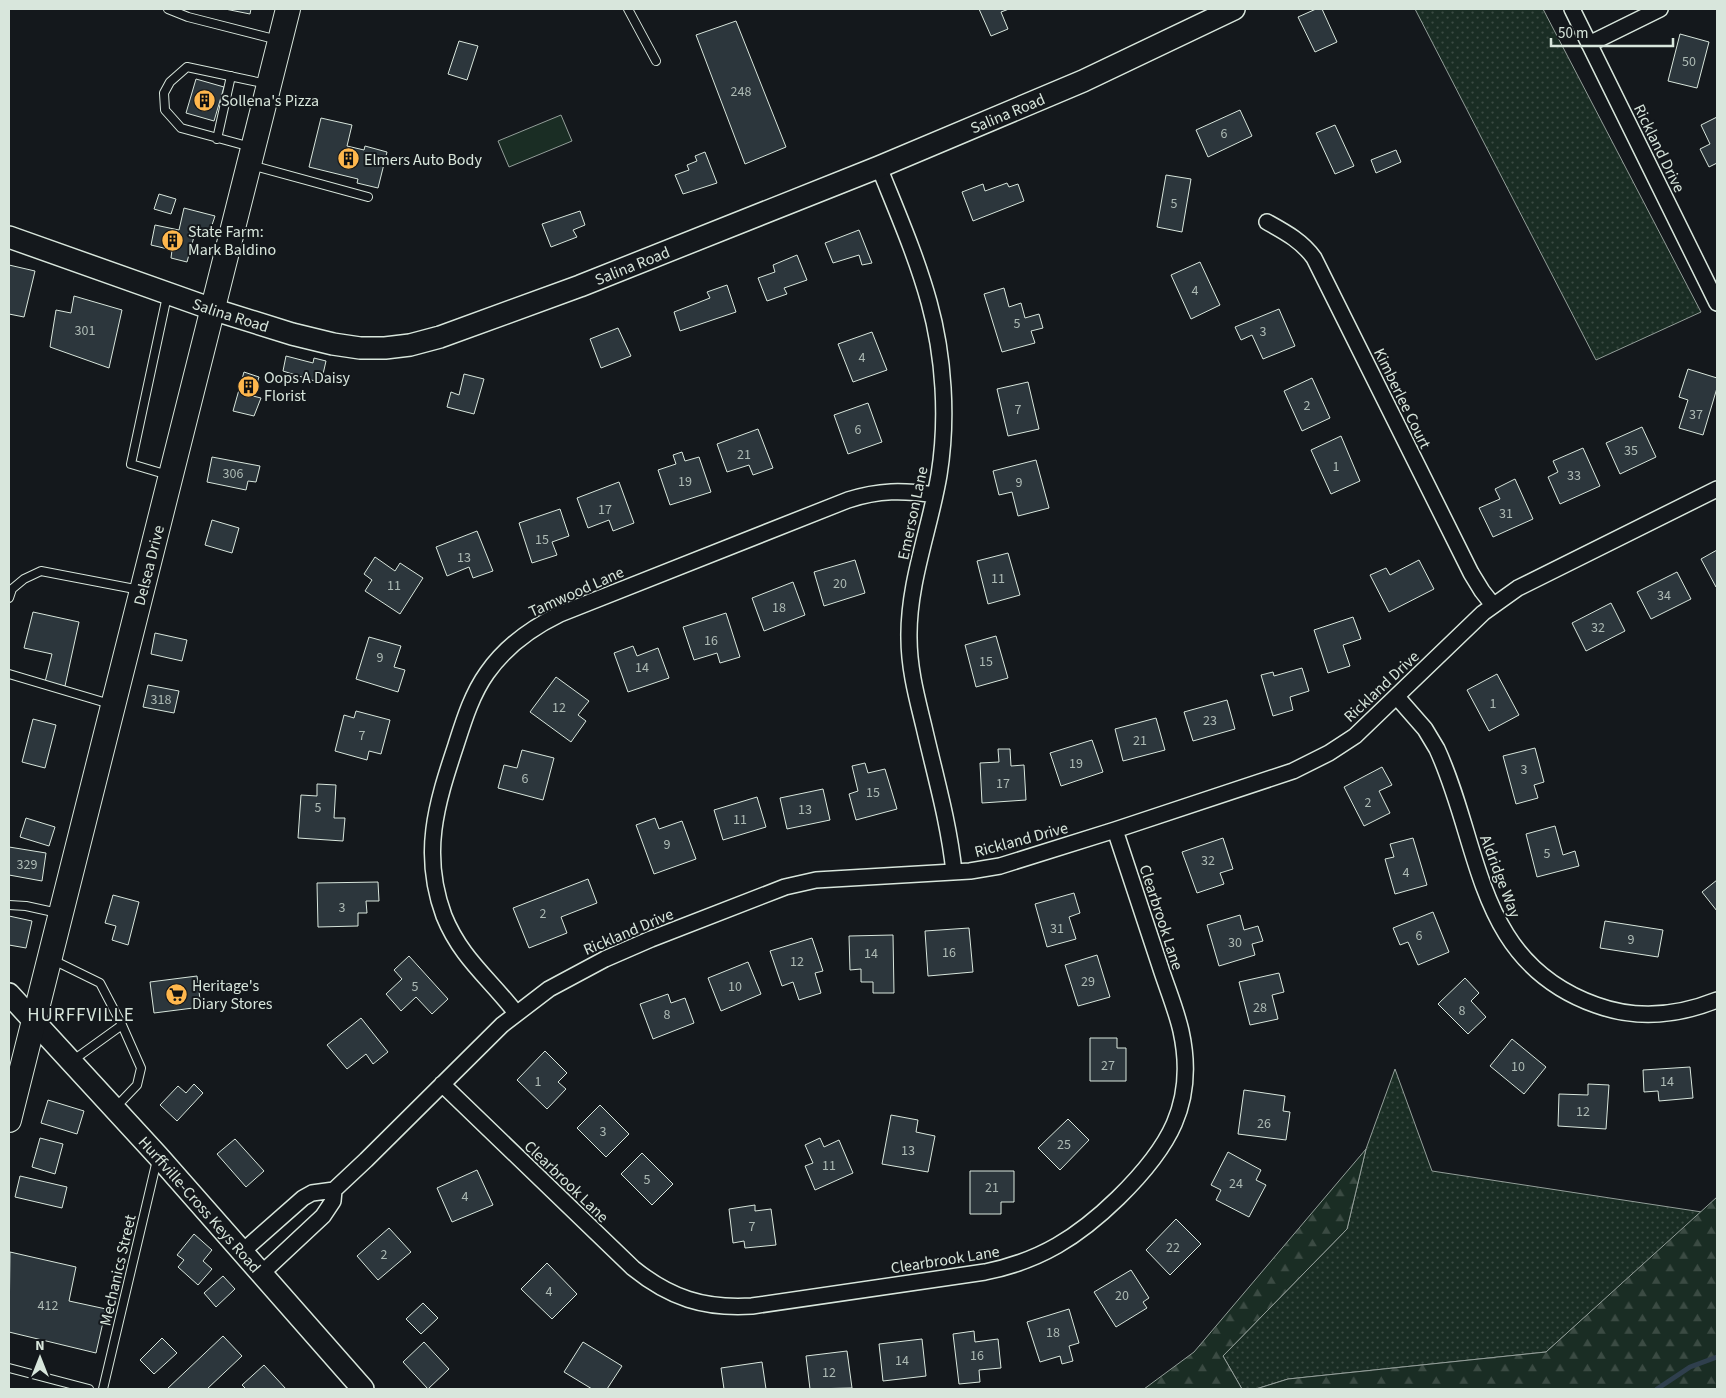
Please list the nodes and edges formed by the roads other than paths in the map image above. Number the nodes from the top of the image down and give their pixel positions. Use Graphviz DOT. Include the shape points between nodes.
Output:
graph roads {
  1 [pos="168,9"];
  2 [pos="288,9"];
  3 [pos="628,9"];
  4 [pos="1234,9"];
  5 [pos="1572,9"];
  6 [pos="1660,9"];
  7 [pos="280,41"];
  8 [pos="1589,44"];
  9 [pos="656,60"];
  10 [pos="231,76"];
  11 [pos="269,84"];
  12 [pos="217,139"];
  13 [pos="251,156"];
  14 [pos="879,167"];
  15 [pos="368,197"];
  16 [pos="1267,222"];
  17 [pos="9,237"];
  18 [pos="168,293"];
  19 [pos="1717,303"];
  20 [pos="212,309"];
  21 [pos="170,475"];
  22 [pos="1717,488"];
  23 [pos="935,495"];
  24 [pos="142,591"];
  25 [pos="9,598"];
  26 [pos="1493,605"];
  27 [pos="9,674"];
  28 [pos="1397,697"];
  29 [pos="113,704"];
  30 [pos="1115,830"];
  31 [pos="954,872"];
  32 [pos="9,905"];
  33 [pos="60,914"];
  34 [pos="49,958"];
  35 [pos="9,994"];
  36 [pos="1717,1000"];
  37 [pos="516,1013"];
  38 [pos="33,1022"];
  39 [pos="122,1025"];
  40 [pos="71,1062"];
  41 [pos="442,1084"];
  42 [pos="114,1109"];
  43 [pos="9,1120"];
  44 [pos="158,1156"];
  45 [pos="334,1190"];
  46 [pos="243,1251"];
  47 [pos="262,1273"];
  48 [pos="9,1368"];
  49 [pos="89,1389"];
  50 [pos="103,1389"];
  51 [pos="363,1389"];
  1 -- 7 [label="lane"];
  2 -- 7 [label="main road, Delsea Drive"];
  3 -- 9 [label="lane"];
  4 -- 14 [label="street, Salina Road" via="1083,81"];
  5 -- 8 [label="street, Rickland Drive"];
  6 -- 8 [label="street"];
  7 -- 11 [label="main road, Delsea Drive"];
  8 -- 19 [label="street, Rickland Drive"];
  10 -- 11 [label="lane"];
  10 -- 12 [label="lane"];
  10 -- 12 [label="lane" via="187,67 170,82 164,93 165,110 181,128"];
  11 -- 13 [label="main road, Delsea Drive"];
  12 -- 13 [label="lane"];
  13 -- 15 [label="lane"];
  13 -- 20 [label="main road, Delsea Drive"];
  14 -- 20 [label="street, Salina Road" via="580,286 410,345 360,348 332,344"];
  14 -- 23 [label="street, Emerson Lane" via="915,258 936,333 943,420"];
  16 -- 26 [label="street, Kimberlee Court" via="1298,241 1314,258 1471,573"];
  17 -- 18 [label="street, Salina Road"];
  18 -- 20 [label="street, Salina Road"];
  18 -- 21 [label="lane" via="131,464"];
  20 -- 21 [label="main road, Delsea Drive"];
  21 -- 24 [label="main road, Delsea Drive"];
  22 -- 26 [label="street, Rickland Drive" via="1518,588"];
  23 -- 31 [label="street, Emerson Lane" via="913,594 909,623 910,664 950,834"];
  23 -- 37 [label="street, Tamwood Lane" via="874,492 842,502 560,614 522,636 496,662 470,705 442,786 434,821 433,865 440,903 457,943"];
  24 -- 25 [label="lane" via="41,571 12,589"];
  24 -- 29 [label="main road, Delsea Drive"];
  26 -- 28 [label="street, Rickland Drive"];
  27 -- 29 [label="lane"];
  28 -- 30 [label="street, Rickland Drive" via="1355,736 1314,761"];
  28 -- 36 [label="street, Aldridge Way" via="1438,749 1492,908 1508,939 1531,965 1567,992 1617,1012 1644,1015 1675,1013"];
  29 -- 33 [label="main road, Delsea Drive"];
  30 -- 31 [label="street, Rickland Drive" via="1009,864"];
  30 -- 41 [label="street, Clearbrook Lane" via="1179,1022 1186,1065 1183,1096 1176,1122 1164,1145 1124,1192 1082,1230 1048,1252 1020,1264 752,1306 715,1306 687,1300 656,1285 633,1268"];
  31 -- 37 [label="street, Rickland Drive" via="831,878 786,887 604,958 549,989"];
  32 -- 33 [label="lane"];
  33 -- 34 [label="main road, Delsea Drive"];
  34 -- 38 [label="main road, Delsea Drive"];
  34 -- 39 [label="lane" via="100,983"];
  35 -- 38 [label="street, Hurffville-Cross Keys Road"];
  37 -- 41 [label="street, Rickland Drive"];
  38 -- 40 [label="street, Hurffville-Cross Keys Road"];
  38 -- 43 [label="main road, Delsea Drive"];
  39 -- 40 [label="lane"];
  39 -- 42 [label="lane" via="141,1068 137,1085"];
  40 -- 42 [label="street, Hurffville-Cross Keys Road"];
  41 -- 45 [label="street, Rickland Drive"];
  42 -- 44 [label="street, Hurffville-Cross Keys Road"];
  44 -- 46 [label="street, Hurffville-Cross Keys Road"];
  44 -- 50 [label="lane, Mechanics Street"];
  45 -- 46 [label="street" via="312,1193 303,1198"];
  45 -- 47 [label="street, Rickland Drive" via="333,1202 323,1216"];
  46 -- 47 [label="street, Hurffville-Cross Keys Road"];
  47 -- 51 [label="street, Hurffville-Cross Keys Road"];
  48 -- 49 [label="lane"];
}
